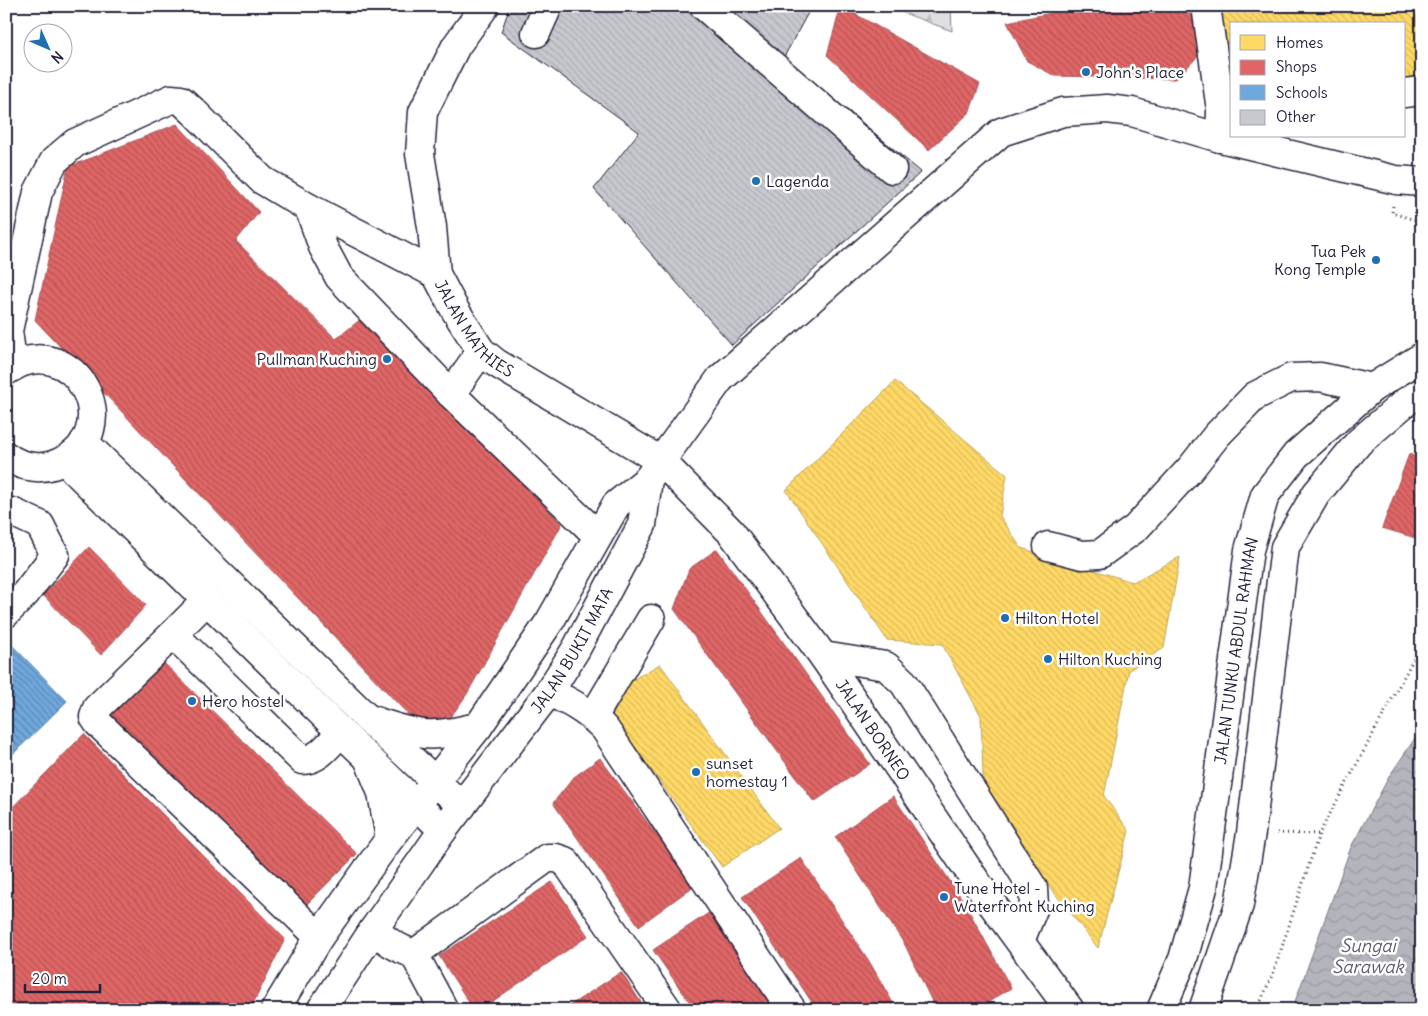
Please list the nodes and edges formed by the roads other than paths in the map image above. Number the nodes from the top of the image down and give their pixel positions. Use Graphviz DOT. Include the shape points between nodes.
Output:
graph roads {
  1 [pos="485,6"];
  2 [pos="548,6"];
  3 [pos="704,6"];
  4 [pos="1206,6"];
  5 [pos="536,33"];
  6 [pos="1422,91"];
  7 [pos="1406,93"];
  8 [pos="1226,110"];
  9 [pos="1220,138"];
  10 [pos="892,169"];
  11 [pos="1421,181"];
  12 [pos="309,208"];
  13 [pos="345,225"];
  14 [pos="323,247"];
  15 [pos="436,274"];
  16 [pos="481,351"];
  17 [pos="1422,357"];
  18 [pos="10,369"];
  19 [pos="1372,388"];
  20 [pos="1422,392"];
  21 [pos="451,394"];
  22 [pos="84,442"];
  23 [pos="8,459"];
  24 [pos="65,461"];
  25 [pos="654,470"];
  26 [pos="6,515"];
  27 [pos="598,536"];
  28 [pos="1048,546"];
  29 [pos="206,601"];
  30 [pos="6,614"];
  31 [pos="651,619"];
  32 [pos="173,634"];
  33 [pos="823,656"];
  34 [pos="549,692"];
  35 [pos="593,717"];
  36 [pos="367,718"];
  37 [pos="478,727"];
  38 [pos="341,732"];
  39 [pos="368,758"];
  40 [pos="434,782"];
  41 [pos="416,805"];
  42 [pos="462,806"];
  43 [pos="442,830"];
  44 [pos="390,838"];
  45 [pos="374,929"];
  46 [pos="319,937"];
  47 [pos="1020,941"];
  48 [pos="414,954"];
  49 [pos="275,1010"];
  50 [pos="322,1010"];
  51 [pos="444,1010"];
  52 [pos="668,1010"];
  53 [pos="792,1010"];
  54 [pos="1070,1010"];
  55 [pos="1161,1010"];
  56 [pos="1203,1010"];
  1 -- 15 [label="main road, JALAN MATHIES" via="456,46 423,112 420,154"];
  2 -- 5 [label="main road"];
  3 -- 10 [label="main road"];
  4 -- 8 [label="main road"];
  6 -- 7 [label="main road"];
  8 -- 9 [label="main road"];
  9 -- 11 [label="main road" via="1396,180"];
  9 -- 25 [label="main road" via="1132,112 1107,109 1062,112 1001,132 720,379"];
  12 -- 13 [label="main road"];
  12 -- 14 [label="main road"];
  12 -- 18 [label="main road" via="262,180 181,100 171,99 75,143 54,161 38,192 8,331"];
  13 -- 14 [label="main road" via="332,233"];
  13 -- 15 [label="main road"];
  14 -- 21 [label="main road" via="339,277"];
  15 -- 16 [label="main road, JALAN MATHIES" via="454,310"];
  16 -- 21 [label="main road"];
  16 -- 25 [label="main road, JALAN MATHIES"];
  17 -- 19 [label="main road, JALAN TUNKU ABDUL RAHMAN"];
  18 -- 22 [label="main road" via="37,360 54,362 69,369 82,381 90,396 92,413 90,430"];
  19 -- 28 [label="main road" via="1320,377 1291,378 1255,396 1136,528 1100,554 1082,555"];
  19 -- 55 [label="main road, JALAN TUNKU ABDUL RAHMAN" via="1296,455 1265,495 1249,550 1203,888 1183,959"];
  20 -- 56 [label="main road, JALAN TUNKU ABDUL RAHMAN" via="1359,442 1316,494 1285,548 1251,834 1239,904"];
  21 -- 27 [label="main road"];
  22 -- 24 [label="main road"];
  22 -- 36 [label="main road"];
  23 -- 24 [label="main road" via="28,466 47,467"];
  24 -- 29 [label="main road"];
  25 -- 27 [label="main road" via="616,505"];
  25 -- 33 [label="main road, JALAN BORNEO" via="731,532"];
  25 -- 34 [label="main road, JALAN BUKIT MATA" via="642,525 576,649"];
  26 -- 30 [label="main road" via="12,512 40,525 55,556"];
  27 -- 37 [label="main road" via="550,621"];
  29 -- 32 [label="main road"];
  29 -- 38 [label="main road"];
  31 -- 35 [label="main road"];
  32 -- 38 [label="main road" via="302,760 317,757"];
  32 -- 46 [label="main road" via="97,708 94,717"];
  33 -- 47 [label="main road, JALAN BORNEO"];
  33 -- 47 [label="main road" via="886,666 904,683 1033,888 1034,907"];
  34 -- 35 [label="main road"];
  34 -- 42 [label="main road, JALAN BUKIT MATA"];
  35 -- 53 [label="main road" via="605,729"];
  36 -- 37 [label="main road" via="390,727 425,734"];
  36 -- 40 [label="main road"];
  37 -- 40 [label="main road"];
  38 -- 39 [label="main road"];
  39 -- 41 [label="main road"];
  39 -- 44 [label="main road" via="382,793"];
  40 -- 41 [label="main road"];
  40 -- 42 [label="main road"];
  41 -- 43 [label="main road"];
  41 -- 44 [label="main road"];
  42 -- 43 [label="main road, JALAN BUKIT MATA"];
  43 -- 45 [label="main road, JALAN BUKIT MATA"];
  44 -- 46 [label="main road"];
  45 -- 48 [label="main road" via="401,950"];
  45 -- 50 [label="main road, JALAN BUKIT MATA"];
  46 -- 49 [label="main road"];
  47 -- 54 [label="main road, JALAN BORNEO"];
  48 -- 51 [label="main road"];
  48 -- 52 [label="main road" via="547,858 556,858 565,861"];
}
